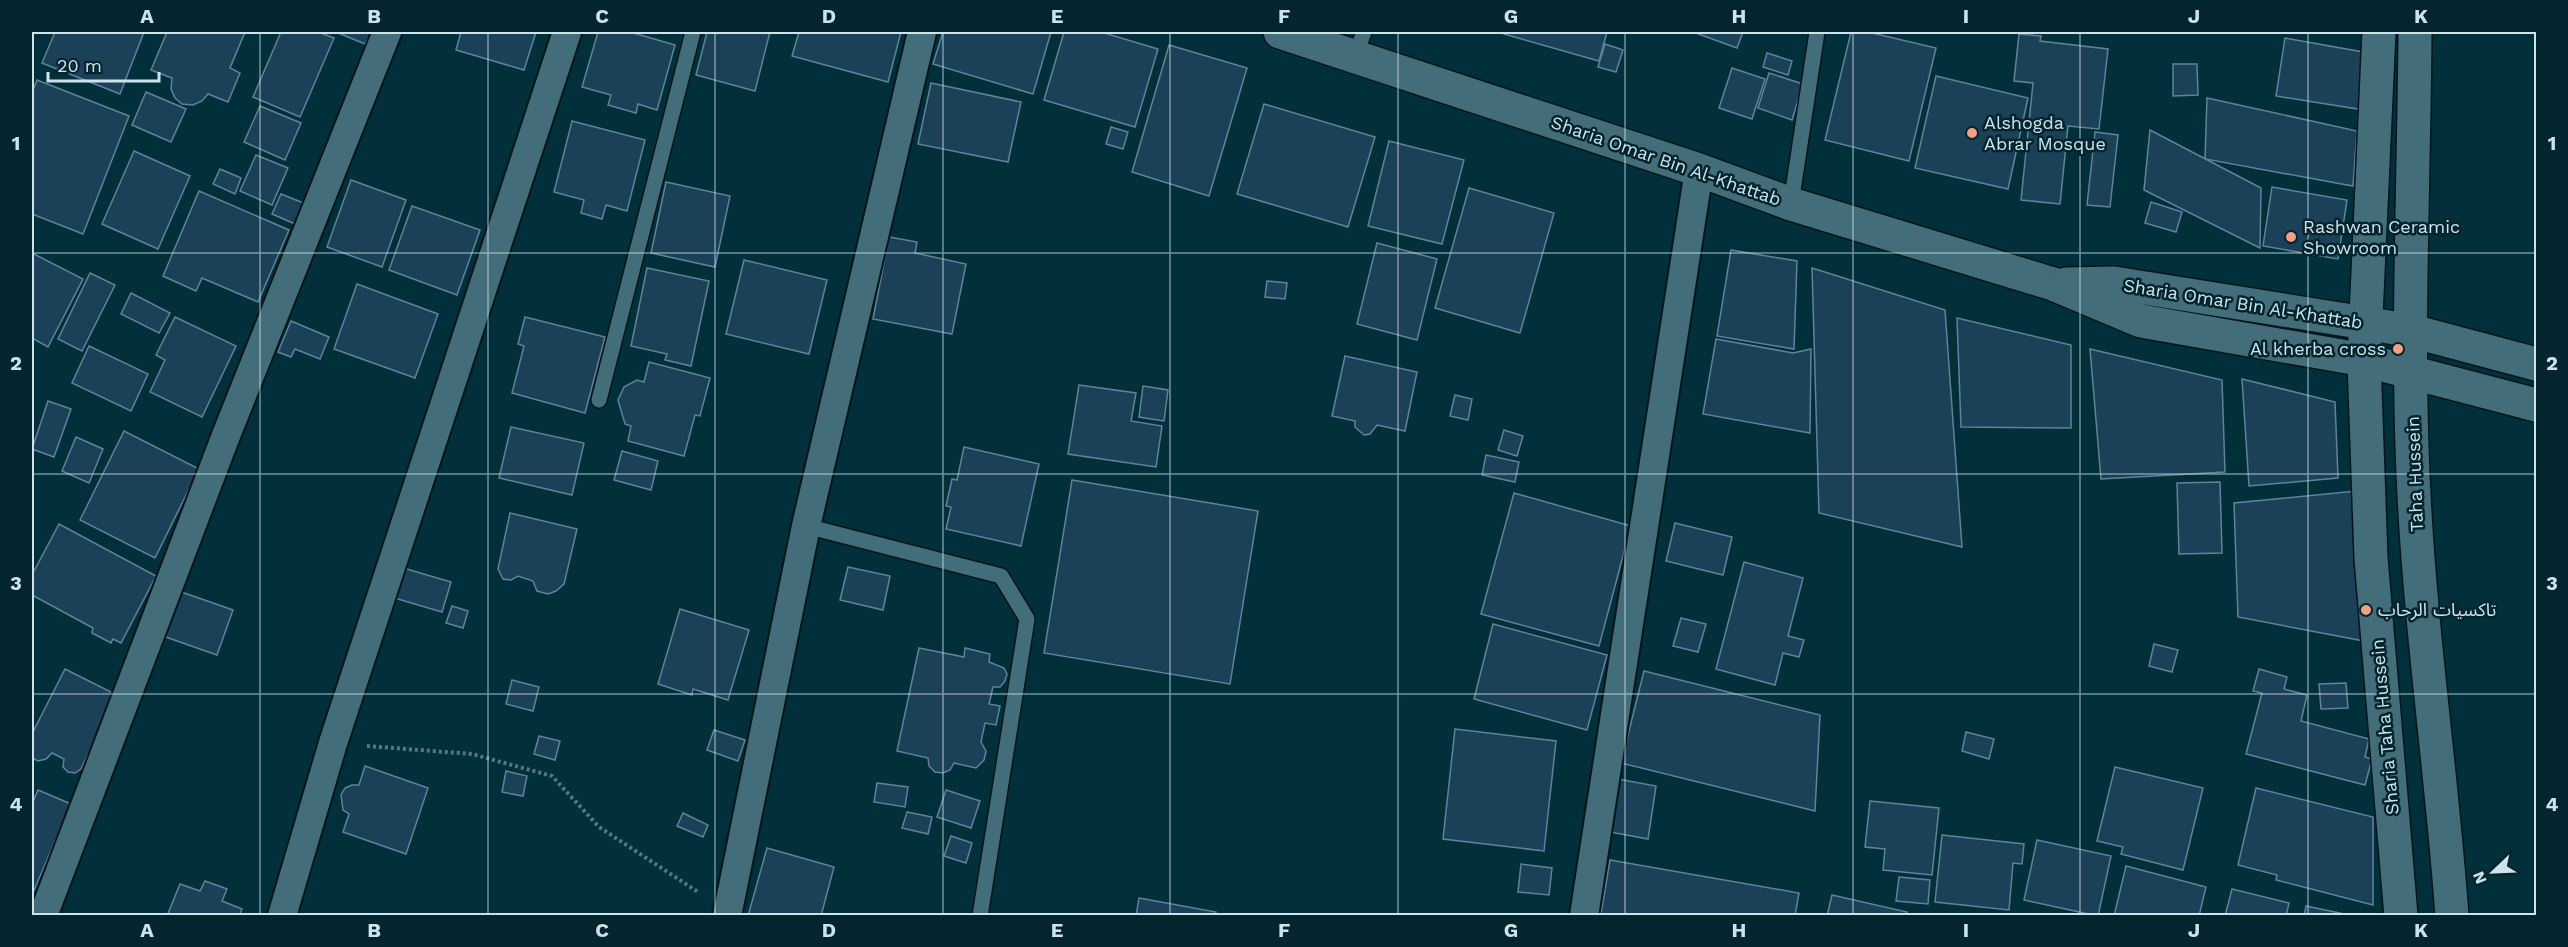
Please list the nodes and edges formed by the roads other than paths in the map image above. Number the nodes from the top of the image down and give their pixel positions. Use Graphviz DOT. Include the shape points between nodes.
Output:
graph roads {
  1 [pos="387,32"];
  2 [pos="567,32"];
  3 [pos="693,32"];
  4 [pos="922,32"];
  5 [pos="1280,32"];
  6 [pos="1817,32"];
  7 [pos="2379,32"];
  8 [pos="2415,32"];
  9 [pos="1359,44"];
  10 [pos="1699,170"];
  11 [pos="1791,204"];
  12 [pos="2053,284"];
  13 [pos="2365,323"];
  14 [pos="2412,331"];
  15 [pos="2364,360"];
  16 [pos="2536,364"];
  17 [pos="2412,374"];
  18 [pos="599,400"];
  19 [pos="2536,405"];
  20 [pos="806,526"];
  21 [pos="727,913"];
  22 [pos="43,915"];
  23 [pos="282,915"];
  24 [pos="980,915"];
  25 [pos="1584,915"];
  26 [pos="2401,915"];
  27 [pos="2452,915"];
  1 -- 22 [label="street" via="225,438"];
  2 -- 23 [label="street" via="333,743"];
  3 -- 18 [label="lane"];
  4 -- 20 [label="street"];
  5 -- 9 [label="main road, Sharia Omar Bin Al-Khattab"];
  6 -- 11 [label="lane"];
  7 -- 13 [label="main road"];
  8 -- 14 [label="main road, Taha Hussein"];
  9 -- 10 [label="main road, Sharia Omar Bin Al-Khattab"];
  10 -- 11 [label="main road, Sharia Omar Bin Al-Khattab"];
  10 -- 25 [label="street"];
  11 -- 12 [label="main road, Sharia Omar Bin Al-Khattab"];
  12 -- 13 [label="main road, Sharia Omar Bin Al-Khattab" via="2114,283"];
  12 -- 15 [label="main road, Sharia Omar Bin Al-Khattab" via="2141,321"];
  13 -- 14 [label="main road, Sharia Omar Bin Al-Khattab"];
  13 -- 15 [label="main road, Sharia Taha Hussein"];
  14 -- 16 [label="main road, Sharia Omar Bin Al-Khattab"];
  14 -- 17 [label="main road, Taha Hussein"];
  15 -- 17 [label="main road, Sharia Omar Bin Al-Khattab"];
  15 -- 26 [label="main road, Sharia Taha Hussein" via="2371,558"];
  17 -- 19 [label="main road, Sharia Omar Bin Al-Khattab"];
  17 -- 27 [label="main road, Taha Hussein" via="2414,494"];
  20 -- 21 [label="street"];
  20 -- 24 [label="lane" via="1001,576 1027,619"];
}
